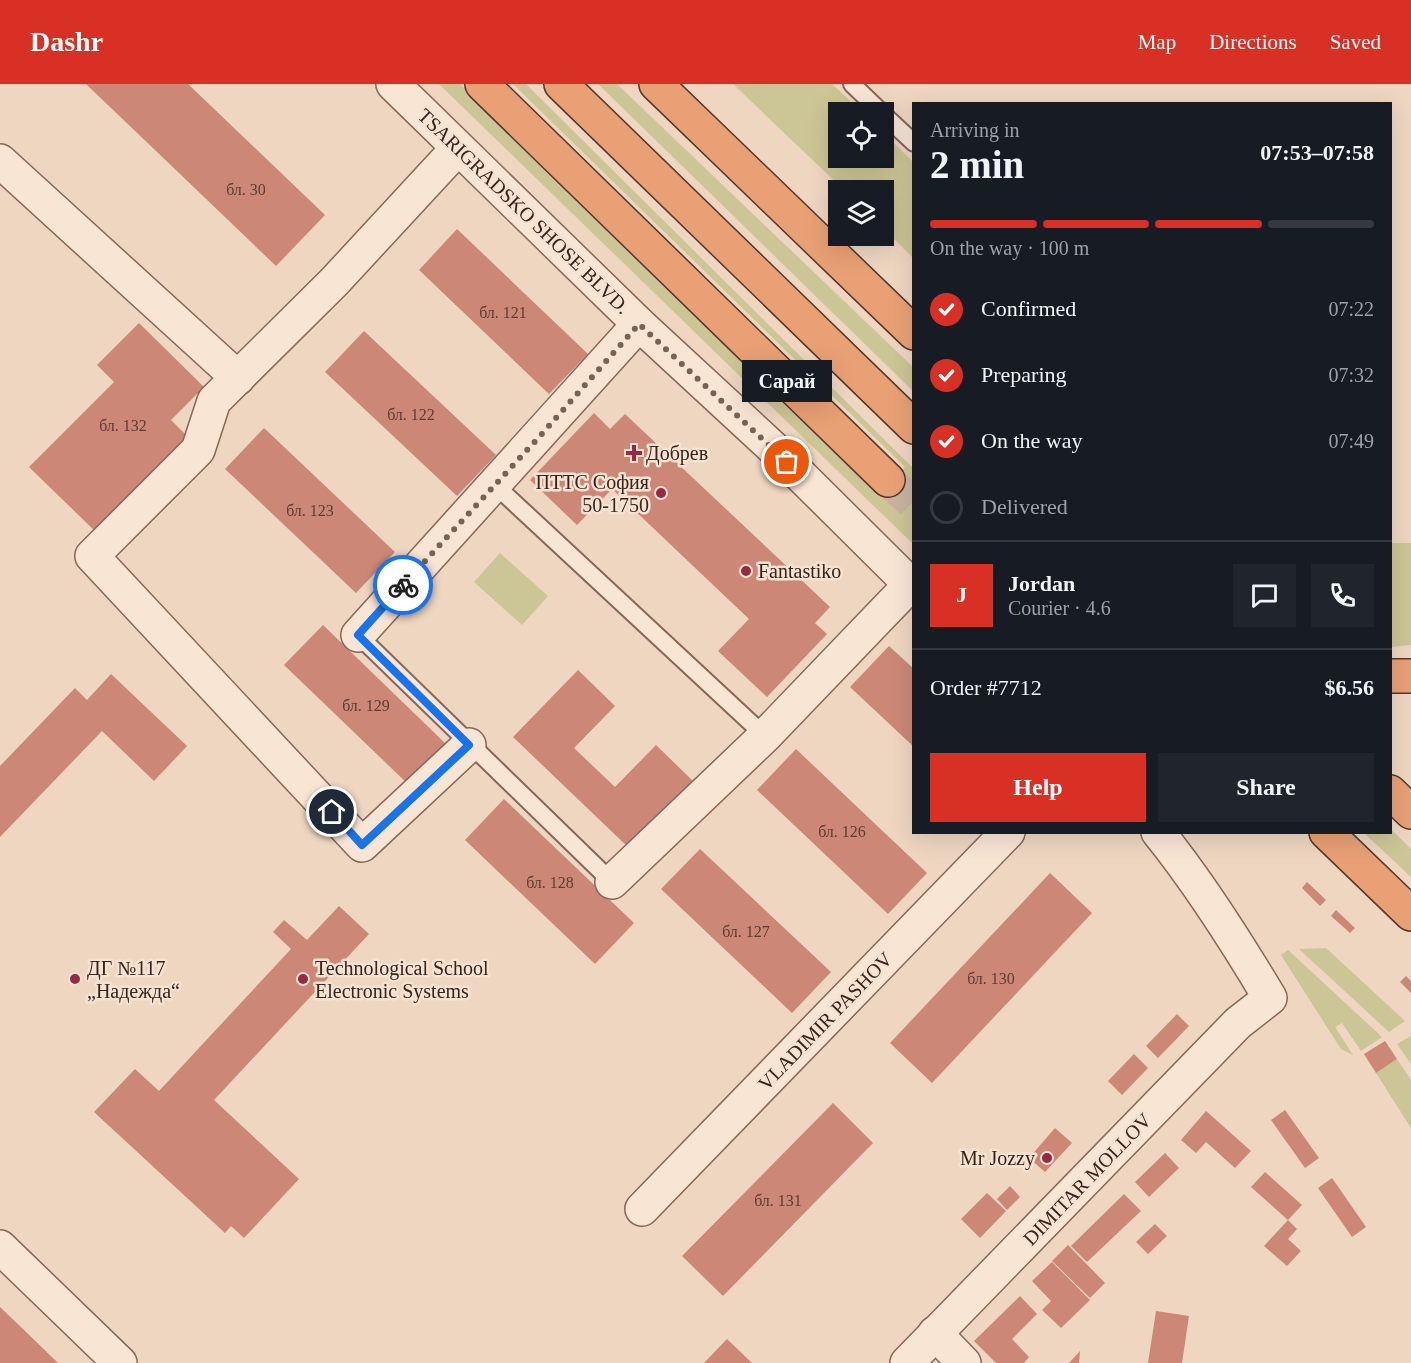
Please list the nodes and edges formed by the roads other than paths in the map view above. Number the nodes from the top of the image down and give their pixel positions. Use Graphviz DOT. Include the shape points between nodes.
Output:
graph roads {
  1 [pos="393,84"];
  2 [pos="482,84"];
  3 [pos="561,84"];
  4 [pos="852,84"];
  5 [pos="668,90"];
  6 [pos="870,102"];
  7 [pos="894,125"];
  8 [pos="912,141"];
  9 [pos="458,148"];
  10 [pos="0,161"];
  11 [pos="639,324"];
  12 [pos="912,331"];
  13 [pos="238,378"];
  14 [pos="912,425"];
  15 [pos="888,480"];
  16 [pos="495,485"];
  17 [pos="912,587"];
  18 [pos="358,635"];
  19 [pos="1392,676"];
  20 [pos="1411,676"];
  21 [pos="765,736"];
  22 [pos="469,745"];
  23 [pos="1392,794"];
  24 [pos="1411,812"];
  25 [pos="1006,834"];
  26 [pos="1160,834"];
  27 [pos="1328,834"];
  28 [pos="612,882"];
  29 [pos="1411,914"];
  30 [pos="642,1209"];
  31 [pos="0,1247"];
  32 [pos="935,1333"];
  33 [pos="120,1363"];
  34 [pos="907,1363"];
  35 [pos="964,1363"];
  1 -- 9 [label="street, TSARIGRADSKO SHOSE BLVD."];
  2 -- 15 [label="highway"];
  3 -- 14 [label="highway"];
  4 -- 6 [label="lane"];
  5 -- 12 [label="highway"];
  7 -- 8 [label="lane"];
  9 -- 11 [label="street, TSARIGRADSKO SHOSE BLVD."];
  9 -- 13 [label="street" via="334,282"];
  10 -- 13 [label="street"];
  11 -- 16 [label="street"];
  11 -- 17 [label="street, TSARIGRADSKO SHOSE BLVD." via="771,446"];
  13 -- 22 [label="street" via="214,401 198,450 92,556 362,845"];
  16 -- 18 [label="street"];
  16 -- 21 [label="lane"];
  17 -- 21 [label="street"];
  18 -- 22 [label="lane"];
  19 -- 20 [label="highway"];
  21 -- 28 [label="street"];
  22 -- 28 [label="lane"];
  23 -- 24 [label="highway"];
  25 -- 30 [label="street, VLADIMIR PASHOV"];
  26 -- 32 [label="street, DIMITAR MOLLOV" via="1270,998 1238,1023"];
  27 -- 29 [label="highway"];
  31 -- 33 [label="street"];
  32 -- 34 [label="street, DIMITAR MOLLOV"];
  32 -- 35 [label="street"];
}
